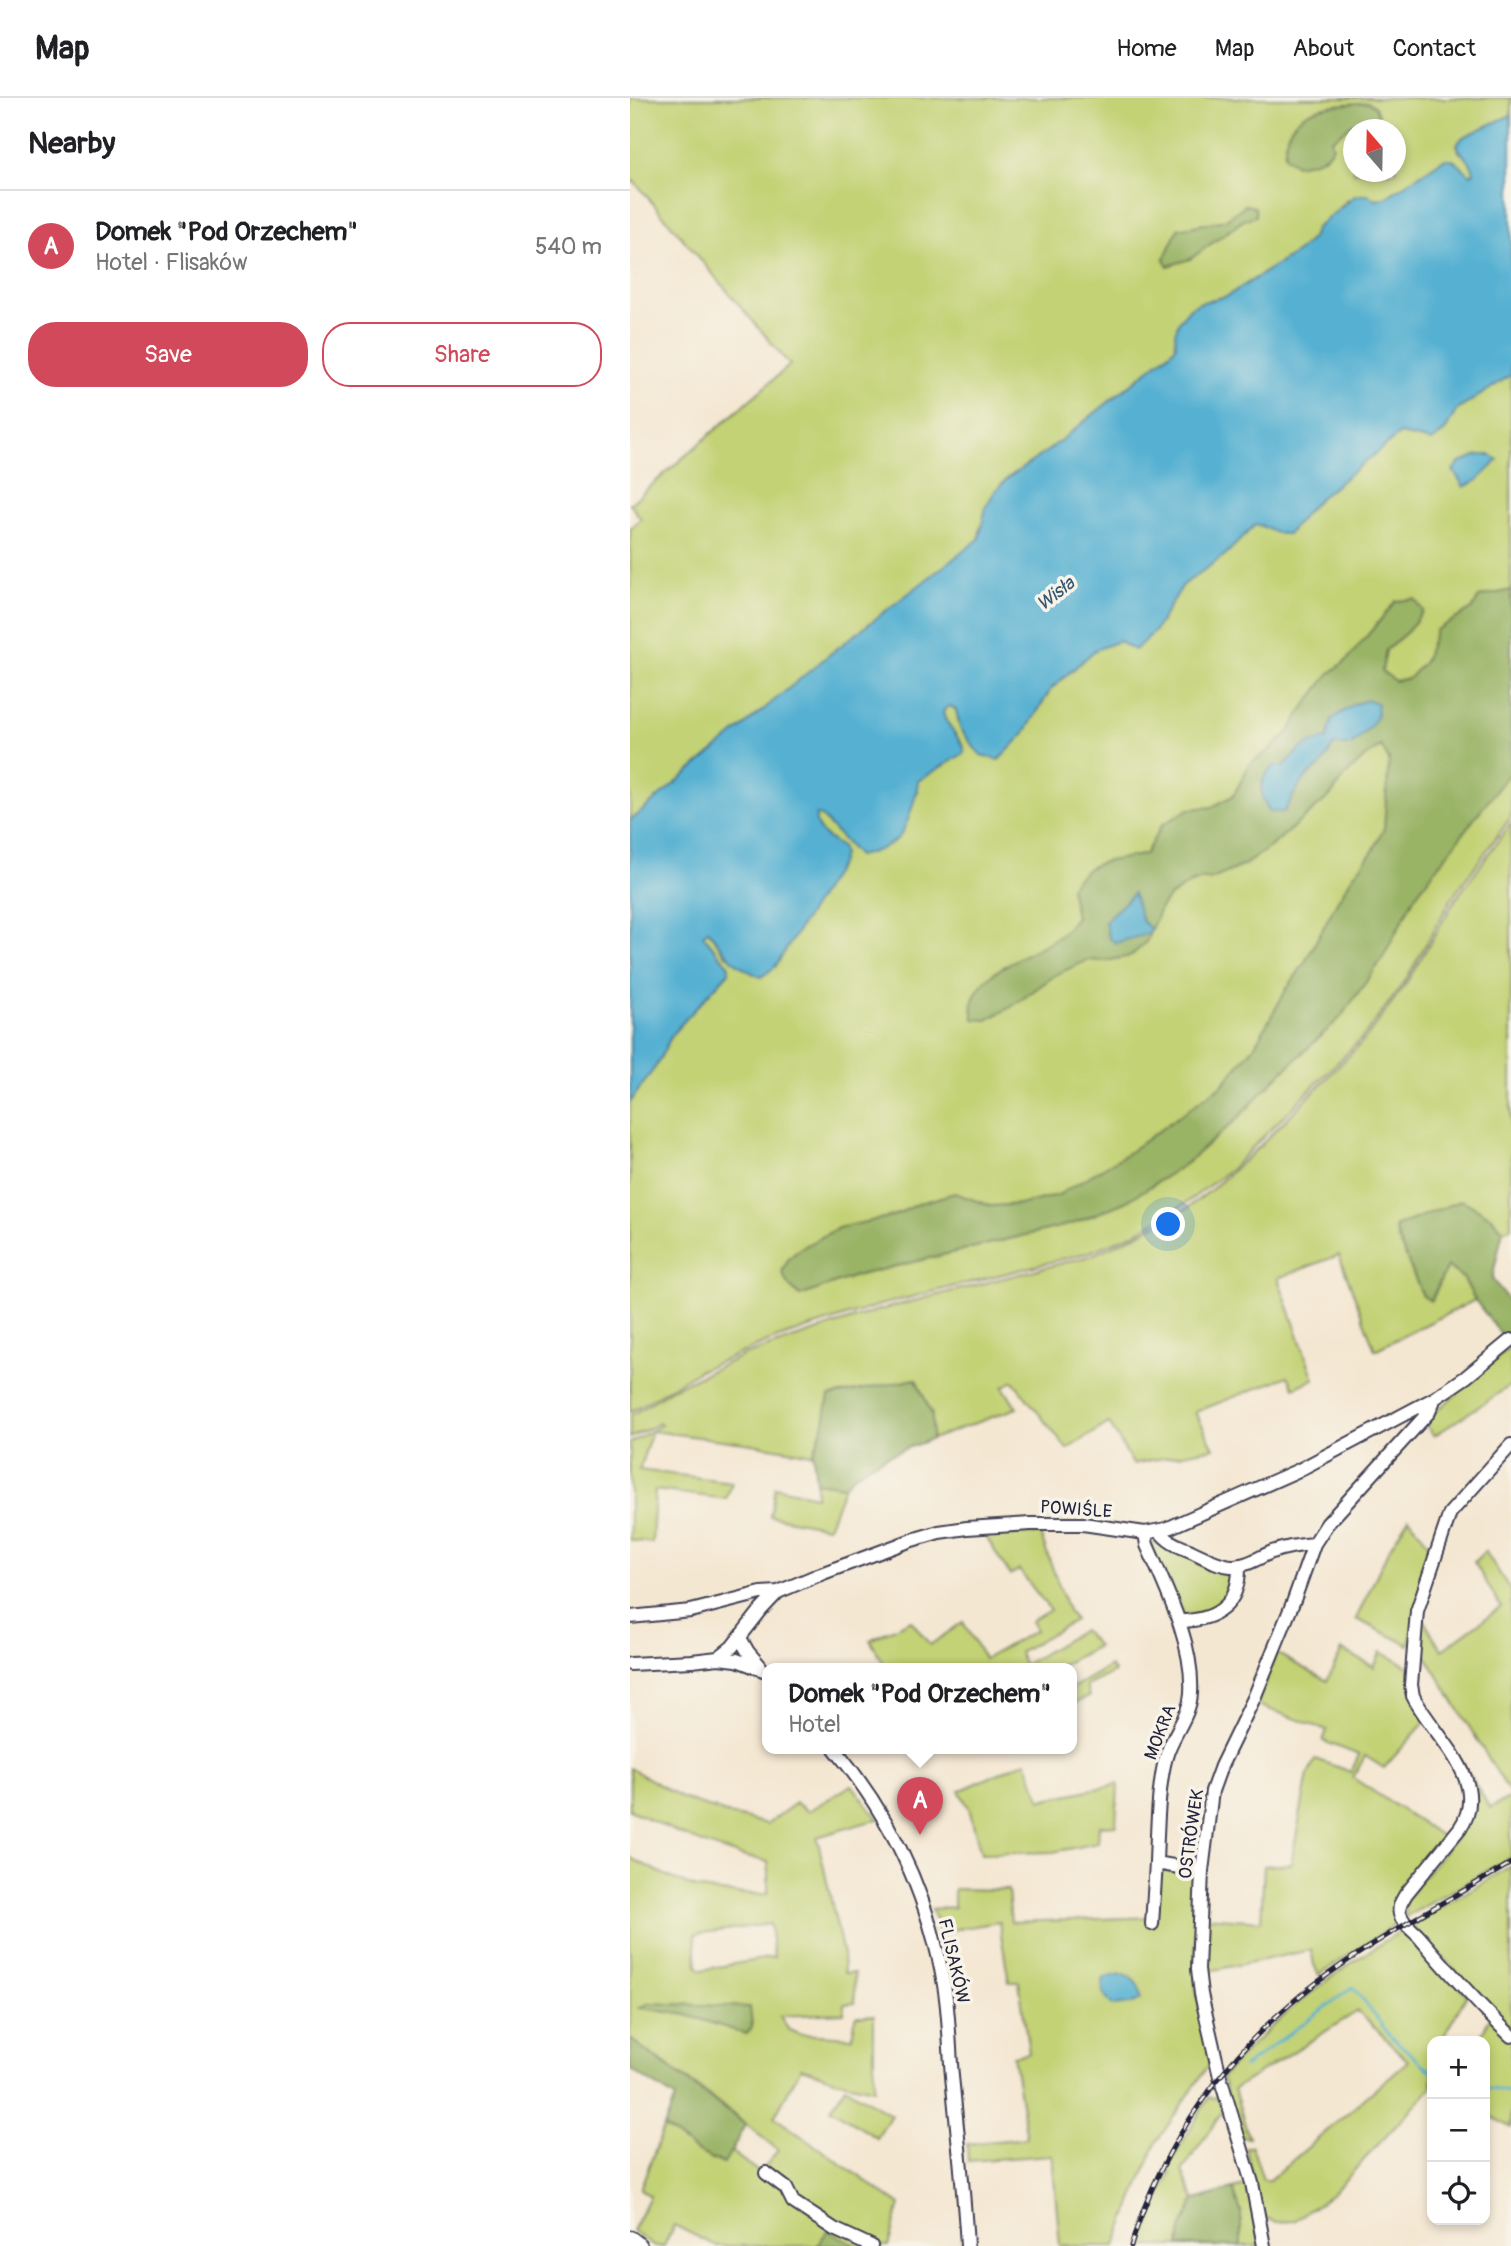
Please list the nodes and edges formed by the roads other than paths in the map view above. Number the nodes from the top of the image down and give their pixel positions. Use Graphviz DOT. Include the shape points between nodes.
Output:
graph roads {
  1 [pos="1511,1340"];
  2 [pos="1435,1398"];
  3 [pos="1511,1445"];
  4 [pos="1160,1531"];
  5 [pos="1145,1533"];
  6 [pos="1314,1544"];
  7 [pos="1239,1565"];
  8 [pos="778,1592"];
  9 [pos="630,1617"];
  10 [pos="1179,1621"];
  11 [pos="740,1638"];
  12 [pos="718,1658"];
  13 [pos="630,1664"];
  14 [pos="762,1668"];
  15 [pos="762,1671"];
  16 [pos="839,1754"];
  17 [pos="1156,1863"];
  18 [pos="1202,1871"];
  19 [pos="1152,1924"];
  20 [pos="1511,2036"];
  21 [pos="766,2173"];
  22 [pos="630,2239"];
  23 [pos="639,2246"];
  24 [pos="871,2246"];
  25 [pos="967,2246"];
  26 [pos="1264,2246"];
  1 -- 2 [label="street, POWIŚLE"];
  2 -- 4 [label="street, POWIŚLE" via="1289,1475"];
  2 -- 6 [label="street, OSTRÓWEK" via="1429,1412"];
  3 -- 20 [label="street" via="1450,1513 1415,1622 1413,1696 1466,1779 1469,1808 1460,1828 1406,1894 1399,1912 1444,1968"];
  4 -- 5 [label="street, POWIŚLE"];
  4 -- 7 [label="street" via="1166,1539 1212,1561"];
  5 -- 8 [label="street, POWIŚLE" via="1083,1524 967,1528 912,1540"];
  5 -- 10 [label="street, MOKRA"];
  6 -- 7 [label="street" via="1275,1551"];
  6 -- 18 [label="street, OSTRÓWEK" via="1212,1791"];
  7 -- 10 [label="street" via="1238,1587 1225,1607 1206,1618"];
  8 -- 9 [label="street" via="691,1611"];
  8 -- 11 [label="street, POWIŚLE"];
  10 -- 17 [label="street, MOKRA" via="1191,1693 1165,1758"];
  11 -- 12 [label="street, POWIŚLE"];
  11 -- 14 [label="street"];
  12 -- 13 [label="street"];
  12 -- 15 [label="street"];
  16 -- 25 [label="street, FLISAKÓW" via="896,1838 935,1947 948,2011"];
  17 -- 18 [label="street"];
  17 -- 19 [label="street, MOKRA"];
  18 -- 26 [label="street, OSTRÓWEK" via="1201,1994 1252,2183"];
  21 -- 24 [label="street" via="786,2188 793,2202"];
  22 -- 23 [label="main road"];
}
